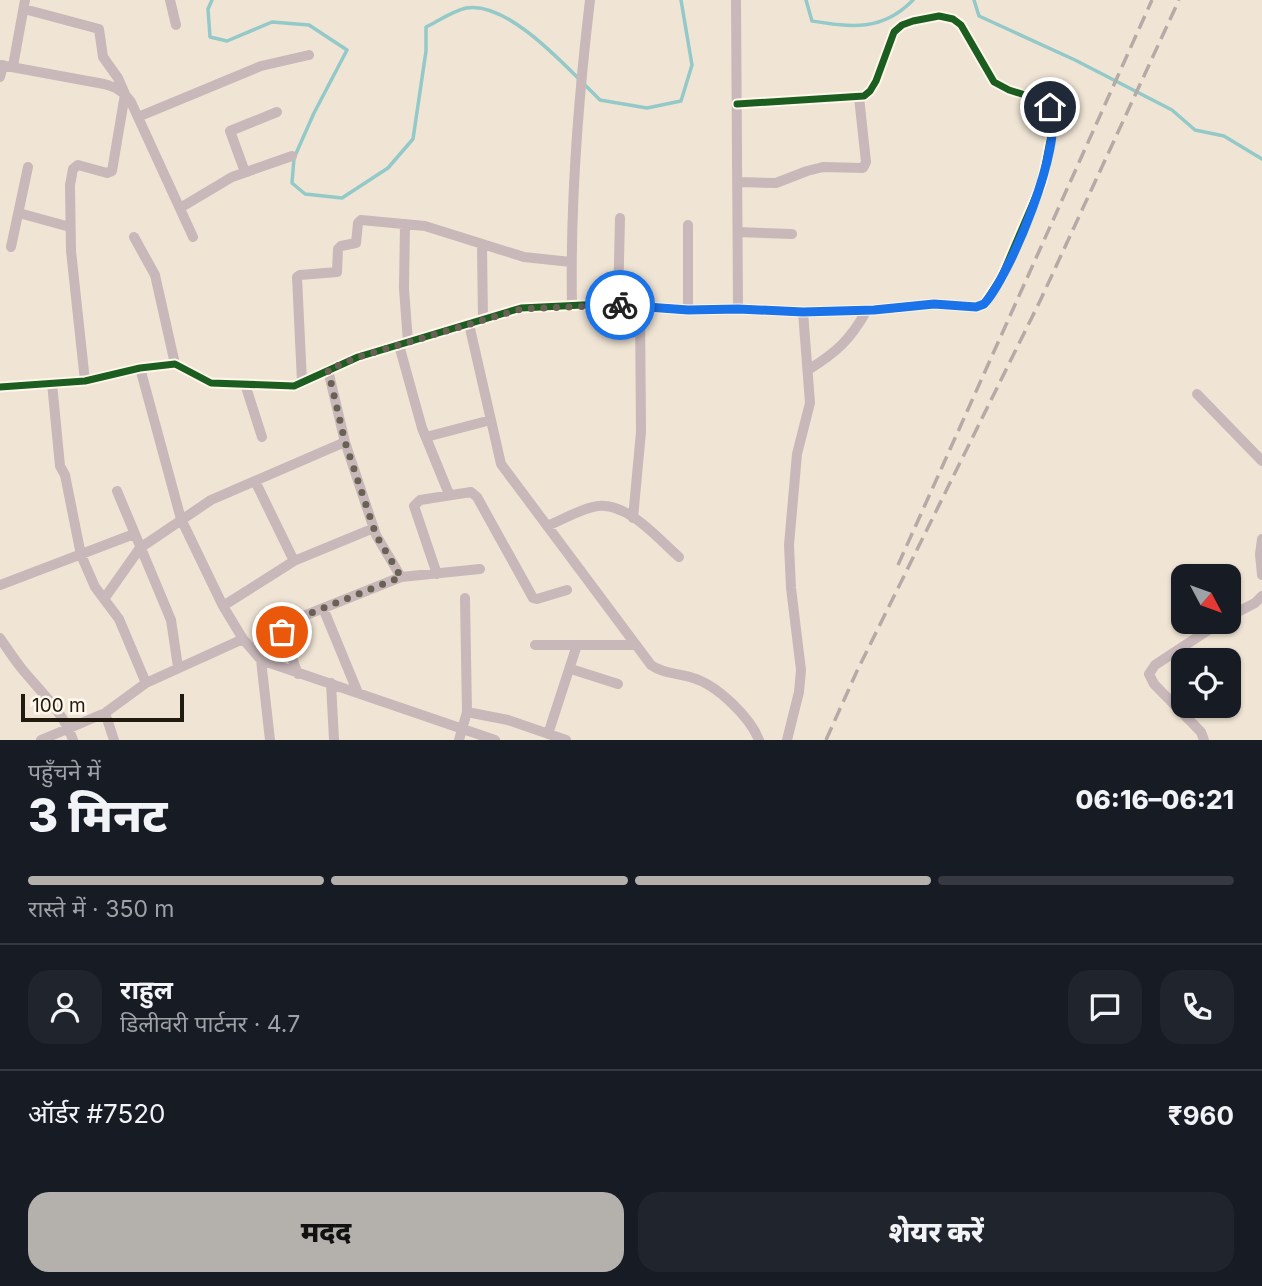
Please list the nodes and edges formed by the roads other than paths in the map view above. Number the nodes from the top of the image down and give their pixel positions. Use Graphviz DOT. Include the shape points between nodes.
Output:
graph roads {
  1 [pos="170,0"];
  2 [pos="590,0"];
  3 [pos="736,0"];
  4 [pos="24,4"];
  5 [pos="176,26"];
  6 [pos="309,55"];
  7 [pos="5,65"];
  8 [pos="0,77"];
  9 [pos="125,94"];
  10 [pos="859,97"];
  11 [pos="737,104"];
  12 [pos="277,112"];
  13 [pos="138,117"];
  14 [pos="292,156"];
  15 [pos="28,167"];
  16 [pos="245,172"];
  17 [pos="738,182"];
  18 [pos="180,208"];
  19 [pos="19,213"];
  20 [pos="620,218"];
  21 [pos="405,224"];
  22 [pos="688,225"];
  23 [pos="71,227"];
  24 [pos="738,232"];
  25 [pos="792,234"];
  26 [pos="134,237"];
  27 [pos="193,237"];
  28 [pos="482,244"];
  29 [pos="11,247"];
  30 [pos="571,262"];
  31 [pos="618,305"];
  32 [pos="572,306"];
  33 [pos="640,306"];
  34 [pos="738,309"];
  35 [pos="688,310"];
  36 [pos="867,310"];
  37 [pos="803,312"];
  38 [pos="483,320"];
  39 [pos="469,324"];
  40 [pos="404,343"];
  41 [pos="175,364"];
  42 [pos="139,368"];
  43 [pos="328,370"];
  44 [pos="808,370"];
  45 [pos="85,381"];
  46 [pos="302,382"];
  47 [pos="52,383"];
  48 [pos="245,384"];
  49 [pos="0,387"];
  50 [pos="1197,394"];
  51 [pos="491,420"];
  52 [pos="262,437"];
  53 [pos="426,437"];
  54 [pos="345,442"];
  55 [pos="1262,461"];
  56 [pos="255,481"];
  57 [pos="117,491"];
  58 [pos="449,494"];
  59 [pos="633,518"];
  60 [pos="181,519"];
  61 [pos="547,526"];
  62 [pos="374,528"];
  63 [pos="134,534"];
  64 [pos="1262,539"];
  65 [pos="140,548"];
  66 [pos="81,555"];
  67 [pos="679,557"];
  68 [pos="294,561"];
  69 [pos="480,569"];
  70 [pos="437,574"];
  71 [pos="1262,575"];
  72 [pos="401,577"];
  73 [pos="0,585"];
  74 [pos="566,590"];
  75 [pos="1262,596"];
  76 [pos="465,598"];
  77 [pos="104,599"];
  78 [pos="223,606"];
  79 [pos="323,608"];
  80 [pos="1241,610"];
  81 [pos="1202,634"];
  82 [pos="0,638"];
  83 [pos="243,639"];
  84 [pos="535,645"];
  85 [pos="577,645"];
  86 [pos="635,645"];
  87 [pos="261,660"];
  88 [pos="178,667"];
  89 [pos="571,669"];
  90 [pos="298,674"];
  91 [pos="331,682"];
  92 [pos="146,683"];
  93 [pos="618,684"];
  94 [pos="358,692"];
  95 [pos="467,712"];
  96 [pos="105,713"];
  97 [pos="463,729"];
  98 [pos="548,734"];
  99 [pos="71,735"];
  100 [pos="1207,739"];
  101 [pos="41,740"];
  102 [pos="114,740"];
  103 [pos="270,740"];
  104 [pos="334,740"];
  105 [pos="459,740"];
  106 [pos="495,740"];
  107 [pos="566,740"];
  108 [pos="760,740"];
  109 [pos="787,740"];
  1 -- 5 [label="street"];
  2 -- 30 [label="street" via="579,99"];
  3 -- 11 [label="street"];
  4 -- 7 [label="street"];
  4 -- 9 [label="street" via="99,29 103,57"];
  6 -- 13 [label="street" via="261,66"];
  7 -- 8 [label="street"];
  7 -- 9 [label="street" via="104,84"];
  9 -- 13 [label="street"];
  9 -- 23 [label="street" via="112,171 82,165 73,169"];
  10 -- 11 [label="street"];
  10 -- 17 [label="street" via="863,168 823,167 776,183"];
  10 -- 36 [label="street" via="876,81 894,32 913,21 939,16 961,25 995,82 1046,103 1054,118 1042,182 987,302 976,307 934,304"];
  11 -- 17 [label="street"];
  12 -- 16 [label="street" via="231,130"];
  13 -- 18 [label="street"];
  14 -- 16 [label="street"];
  15 -- 19 [label="street"];
  16 -- 18 [label="street"];
  17 -- 24 [label="street"];
  18 -- 27 [label="street"];
  19 -- 23 [label="street"];
  19 -- 29 [label="street"];
  20 -- 31 [label="street"];
  21 -- 28 [label="street"];
  21 -- 40 [label="street"];
  21 -- 46 [label="street" via="360,220 356,243 338,249 337,272 298,275"];
  22 -- 35 [label="street"];
  23 -- 45 [label="street"];
  24 -- 25 [label="street"];
  24 -- 34 [label="street"];
  26 -- 41 [label="street" via="155,275"];
  28 -- 30 [label="street" via="524,257"];
  28 -- 38 [label="street"];
  30 -- 32 [label="street"];
  31 -- 32 [label="street"];
  31 -- 33 [label="street"];
  32 -- 38 [label="street" via="521,309"];
  33 -- 35 [label="street"];
  33 -- 59 [label="street" via="642,420"];
  34 -- 35 [label="street"];
  34 -- 37 [label="street"];
  36 -- 37 [label="street"];
  36 -- 44 [label="street" via="848,340"];
  37 -- 44 [label="street"];
  38 -- 39 [label="street"];
  39 -- 40 [label="street"];
  39 -- 51 [label="street"];
  40 -- 43 [label="street"];
  40 -- 53 [label="street"];
  41 -- 42 [label="street"];
  41 -- 48 [label="street" via="211,383"];
  42 -- 45 [label="street"];
  42 -- 60 [label="street"];
  43 -- 46 [label="street"];
  43 -- 54 [label="street"];
  44 -- 109 [label="street" via="810,403 797,454 789,545 801,670"];
  45 -- 47 [label="street"];
  46 -- 48 [label="street" via="294,386"];
  47 -- 49 [label="street"];
  47 -- 66 [label="street" via="60,466"];
  48 -- 52 [label="street"];
  50 -- 55 [label="street"];
  51 -- 53 [label="street"];
  51 -- 61 [label="street" via="501,464"];
  53 -- 58 [label="street"];
  54 -- 56 [label="street"];
  54 -- 62 [label="street"];
  56 -- 60 [label="street"];
  56 -- 68 [label="street"];
  57 -- 63 [label="street"];
  58 -- 70 [label="street" via="420,500 414,506"];
  58 -- 74 [label="street" via="471,492 477,497 533,598"];
  59 -- 61 [label="street" via="616,508 600,506"];
  59 -- 67 [label="street"];
  60 -- 65 [label="street"];
  60 -- 78 [label="street"];
  61 -- 86 [label="street"];
  62 -- 68 [label="street"];
  62 -- 72 [label="street"];
  63 -- 65 [label="street"];
  63 -- 66 [label="street"];
  64 -- 71 [label="street"];
  65 -- 77 [label="street"];
  65 -- 88 [label="street" via="171,620"];
  66 -- 73 [label="street"];
  66 -- 77 [label="street"];
  68 -- 78 [label="street"];
  69 -- 70 [label="street"];
  70 -- 72 [label="street"];
  72 -- 79 [label="street"];
  75 -- 80 [label="street"];
  76 -- 95 [label="street"];
  77 -- 92 [label="street" via="119,620"];
  78 -- 83 [label="street"];
  79 -- 90 [label="street" via="283,628"];
  79 -- 94 [label="street"];
  81 -- 100 [label="street" via="1155,665 1149,674"];
  82 -- 99 [label="street"];
  83 -- 87 [label="street"];
  83 -- 88 [label="street"];
  84 -- 85 [label="street"];
  85 -- 86 [label="street"];
  85 -- 89 [label="street"];
  86 -- 108 [label="street" via="657,670 709,685 750,721"];
  87 -- 90 [label="street"];
  87 -- 103 [label="street"];
  88 -- 92 [label="street"];
  89 -- 93 [label="street"];
  89 -- 98 [label="street"];
  90 -- 91 [label="street"];
  91 -- 94 [label="street"];
  91 -- 104 [label="street"];
  92 -- 96 [label="street"];
  94 -- 97 [label="street"];
  95 -- 97 [label="street"];
  95 -- 98 [label="street"];
  96 -- 99 [label="street"];
  96 -- 102 [label="street"];
  97 -- 105 [label="street"];
  97 -- 106 [label="street"];
  98 -- 107 [label="street"];
  99 -- 101 [label="street"];
}
